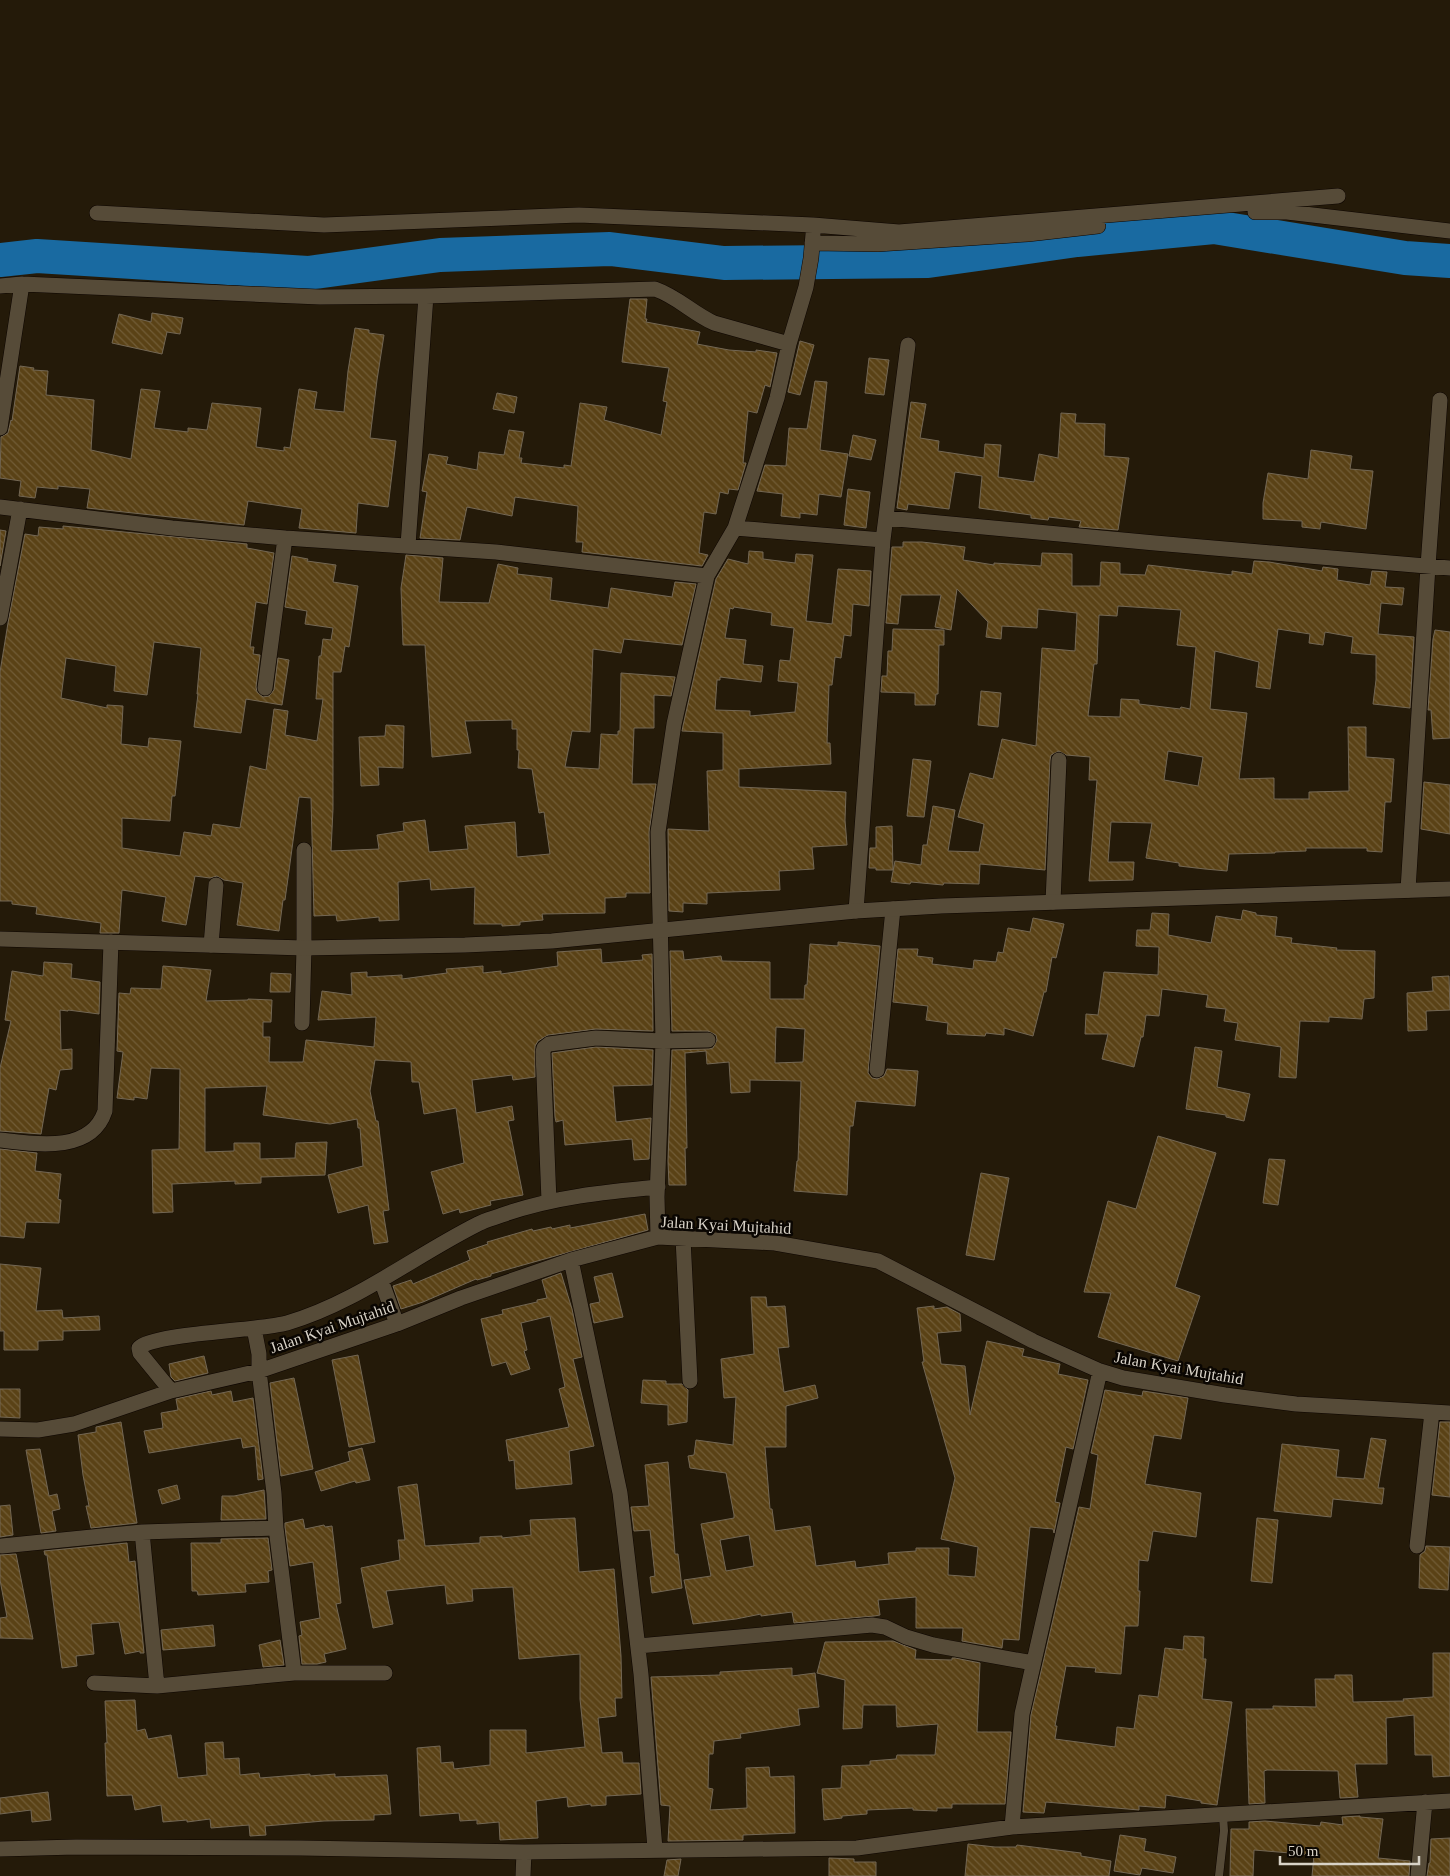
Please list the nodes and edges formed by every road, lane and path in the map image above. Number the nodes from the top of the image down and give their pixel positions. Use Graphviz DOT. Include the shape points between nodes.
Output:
graph roads {
  1 [pos="1338,196"];
  2 [pos="97,213"];
  3 [pos="813,225"];
  4 [pos="1450,231"];
  5 [pos="812,242"];
  6 [pos="22,284"];
  7 [pos="0,286"];
  8 [pos="426,296"];
  9 [pos="791,339"];
  10 [pos="908,346"];
  11 [pos="1440,400"];
  12 [pos="0,428"];
  13 [pos="0,507"];
  14 [pos="20,509"];
  15 [pos="886,518"];
  16 [pos="735,528"];
  17 [pos="285,538"];
  18 [pos="883,540"];
  19 [pos="408,545"];
  20 [pos="1428,566"];
  21 [pos="1450,568"];
  22 [pos="707,576"];
  23 [pos="0,618"];
  24 [pos="265,688"];
  25 [pos="1059,760"];
  26 [pos="304,850"];
  27 [pos="216,885"];
  28 [pos="1450,889"];
  29 [pos="1408,890"];
  30 [pos="1053,902"];
  31 [pos="893,909"];
  32 [pos="856,911"];
  33 [pos="660,930"];
  34 [pos="0,939"];
  35 [pos="111,942"];
  36 [pos="211,945"];
  37 [pos="304,948"];
  38 [pos="302,1023"];
  39 [pos="663,1040"];
  40 [pos="708,1040"];
  41 [pos="877,1070"];
  42 [pos="0,1140"];
  43 [pos="658,1192"];
  44 [pos="549,1201"];
  45 [pos="659,1230"];
  46 [pos="684,1238"];
  47 [pos="571,1260"];
  48 [pos="382,1284"];
  49 [pos="395,1319"];
  50 [pos="254,1330"];
  51 [pos="259,1371"];
  52 [pos="1100,1371"];
  53 [pos="690,1382"];
  54 [pos="167,1386"];
  55 [pos="1432,1412"];
  56 [pos="1450,1413"];
  57 [pos="0,1429"];
  58 [pos="276,1528"];
  59 [pos="142,1532"];
  60 [pos="2,1546"];
  61 [pos="1417,1546"];
  62 [pos="638,1646"];
  63 [pos="1033,1663"];
  64 [pos="294,1673"];
  65 [pos="385,1673"];
  66 [pos="94,1683"];
  67 [pos="157,1686"];
  68 [pos="1450,1801"];
  69 [pos="1425,1802"];
  70 [pos="1223,1815"];
  71 [pos="1012,1827"];
  72 [pos="0,1849"];
  73 [pos="656,1849"];
  74 [pos="524,1852"];
  75 [pos="523,1876"];
  76 [pos="1219,1876"];
  77 [pos="1418,1876"];
  1 -- 3 [label="street" via="899,232"];
  2 -- 3 [label="street" via="324,225 580,215"];
  3 -- 5 [label="street"];
  4 -- 5 [label="street" via="1287,212 1237,212 1019,234 878,244"];
  5 -- 9 [label="street" via="806,287"];
  6 -- 7 [label="street"];
  6 -- 8 [label="street" via="320,297"];
  6 -- 12 [label="street"];
  8 -- 9 [label="street" via="655,289 669,294 714,323"];
  8 -- 19 [label="street"];
  9 -- 16 [label="street" via="777,398"];
  10 -- 15 [label="street"];
  11 -- 20 [label="street"];
  13 -- 14 [label="street"];
  14 -- 17 [label="street"];
  14 -- 23 [label="street"];
  15 -- 18 [label="street"];
  15 -- 20 [label="street"];
  16 -- 18 [label="street"];
  16 -- 22 [label="street"];
  17 -- 19 [label="street"];
  17 -- 24 [label="street"];
  18 -- 32 [label="street"];
  19 -- 22 [label="street"];
  20 -- 21 [label="street"];
  20 -- 29 [label="street"];
  22 -- 33 [label="street" via="674,724 658,832"];
  25 -- 30 [label="street"];
  26 -- 37 [label="street"];
  27 -- 36 [label="street"];
  28 -- 29 [label="street"];
  29 -- 30 [label="street"];
  30 -- 31 [label="street"];
  31 -- 32 [label="street"];
  31 -- 41 [label="street"];
  32 -- 33 [label="street"];
  33 -- 37 [label="street" via="543,941"];
  33 -- 39 [label="street"];
  34 -- 35 [label="street"];
  35 -- 36 [label="street"];
  35 -- 42 [label="street" via="101,1121 86,1136 54,1144"];
  36 -- 37 [label="street"];
  37 -- 38 [label="street"];
  39 -- 40 [label="street"];
  39 -- 43 [label="street"];
  39 -- 44 [label="street" via="596,1038 549,1044 544,1048"];
  43 -- 44 [label="street" via="589,1193"];
  43 -- 45 [label="street"];
  44 -- 48 [label="street" via="479,1223"];
  45 -- 46 [label="street, Jalan Kyai Mujtahid"];
  45 -- 47 [label="street, Jalan Kyai Mujtahid"];
  46 -- 52 [label="street, Jalan Kyai Mujtahid" via="774,1243 878,1260 1033,1341"];
  46 -- 53 [label="street"];
  47 -- 49 [label="street, Jalan Kyai Mujtahid"];
  47 -- 62 [label="street" via="620,1492"];
  48 -- 49 [label="street"];
  48 -- 50 [label="street" via="306,1316"];
  49 -- 51 [label="street, Jalan Kyai Mujtahid"];
  50 -- 51 [label="street"];
  50 -- 54 [label="street" via="182,1336 144,1344 139,1350"];
  51 -- 54 [label="street, Jalan Kyai Mujtahid"];
  51 -- 58 [label="street"];
  52 -- 55 [label="street, Jalan Kyai Mujtahid" via="1123,1378 1242,1398"];
  52 -- 63 [label="street"];
  54 -- 57 [label="street, Jalan Kyai Mujtahid" via="74,1424 38,1430"];
  55 -- 56 [label="street, Jalan Kyai Mujtahid"];
  55 -- 61 [label="street"];
  58 -- 59 [label="street"];
  58 -- 64 [label="street"];
  59 -- 60 [label="street"];
  59 -- 67 [label="street"];
  62 -- 63 [label="street" via="872,1625 933,1645"];
  62 -- 73 [label="street"];
  63 -- 71 [label="street" via="1022,1714"];
  64 -- 65 [label="street"];
  64 -- 67 [label="street"];
  66 -- 67 [label="street"];
  68 -- 69 [label="street"];
  69 -- 70 [label="street"];
  69 -- 77 [label="street"];
  70 -- 71 [label="street"];
  70 -- 76 [label="lane"];
  71 -- 73 [label="street" via="857,1848"];
  72 -- 74 [label="street" via="282,1848"];
  73 -- 74 [label="street"];
  74 -- 75 [label="street"];
}
